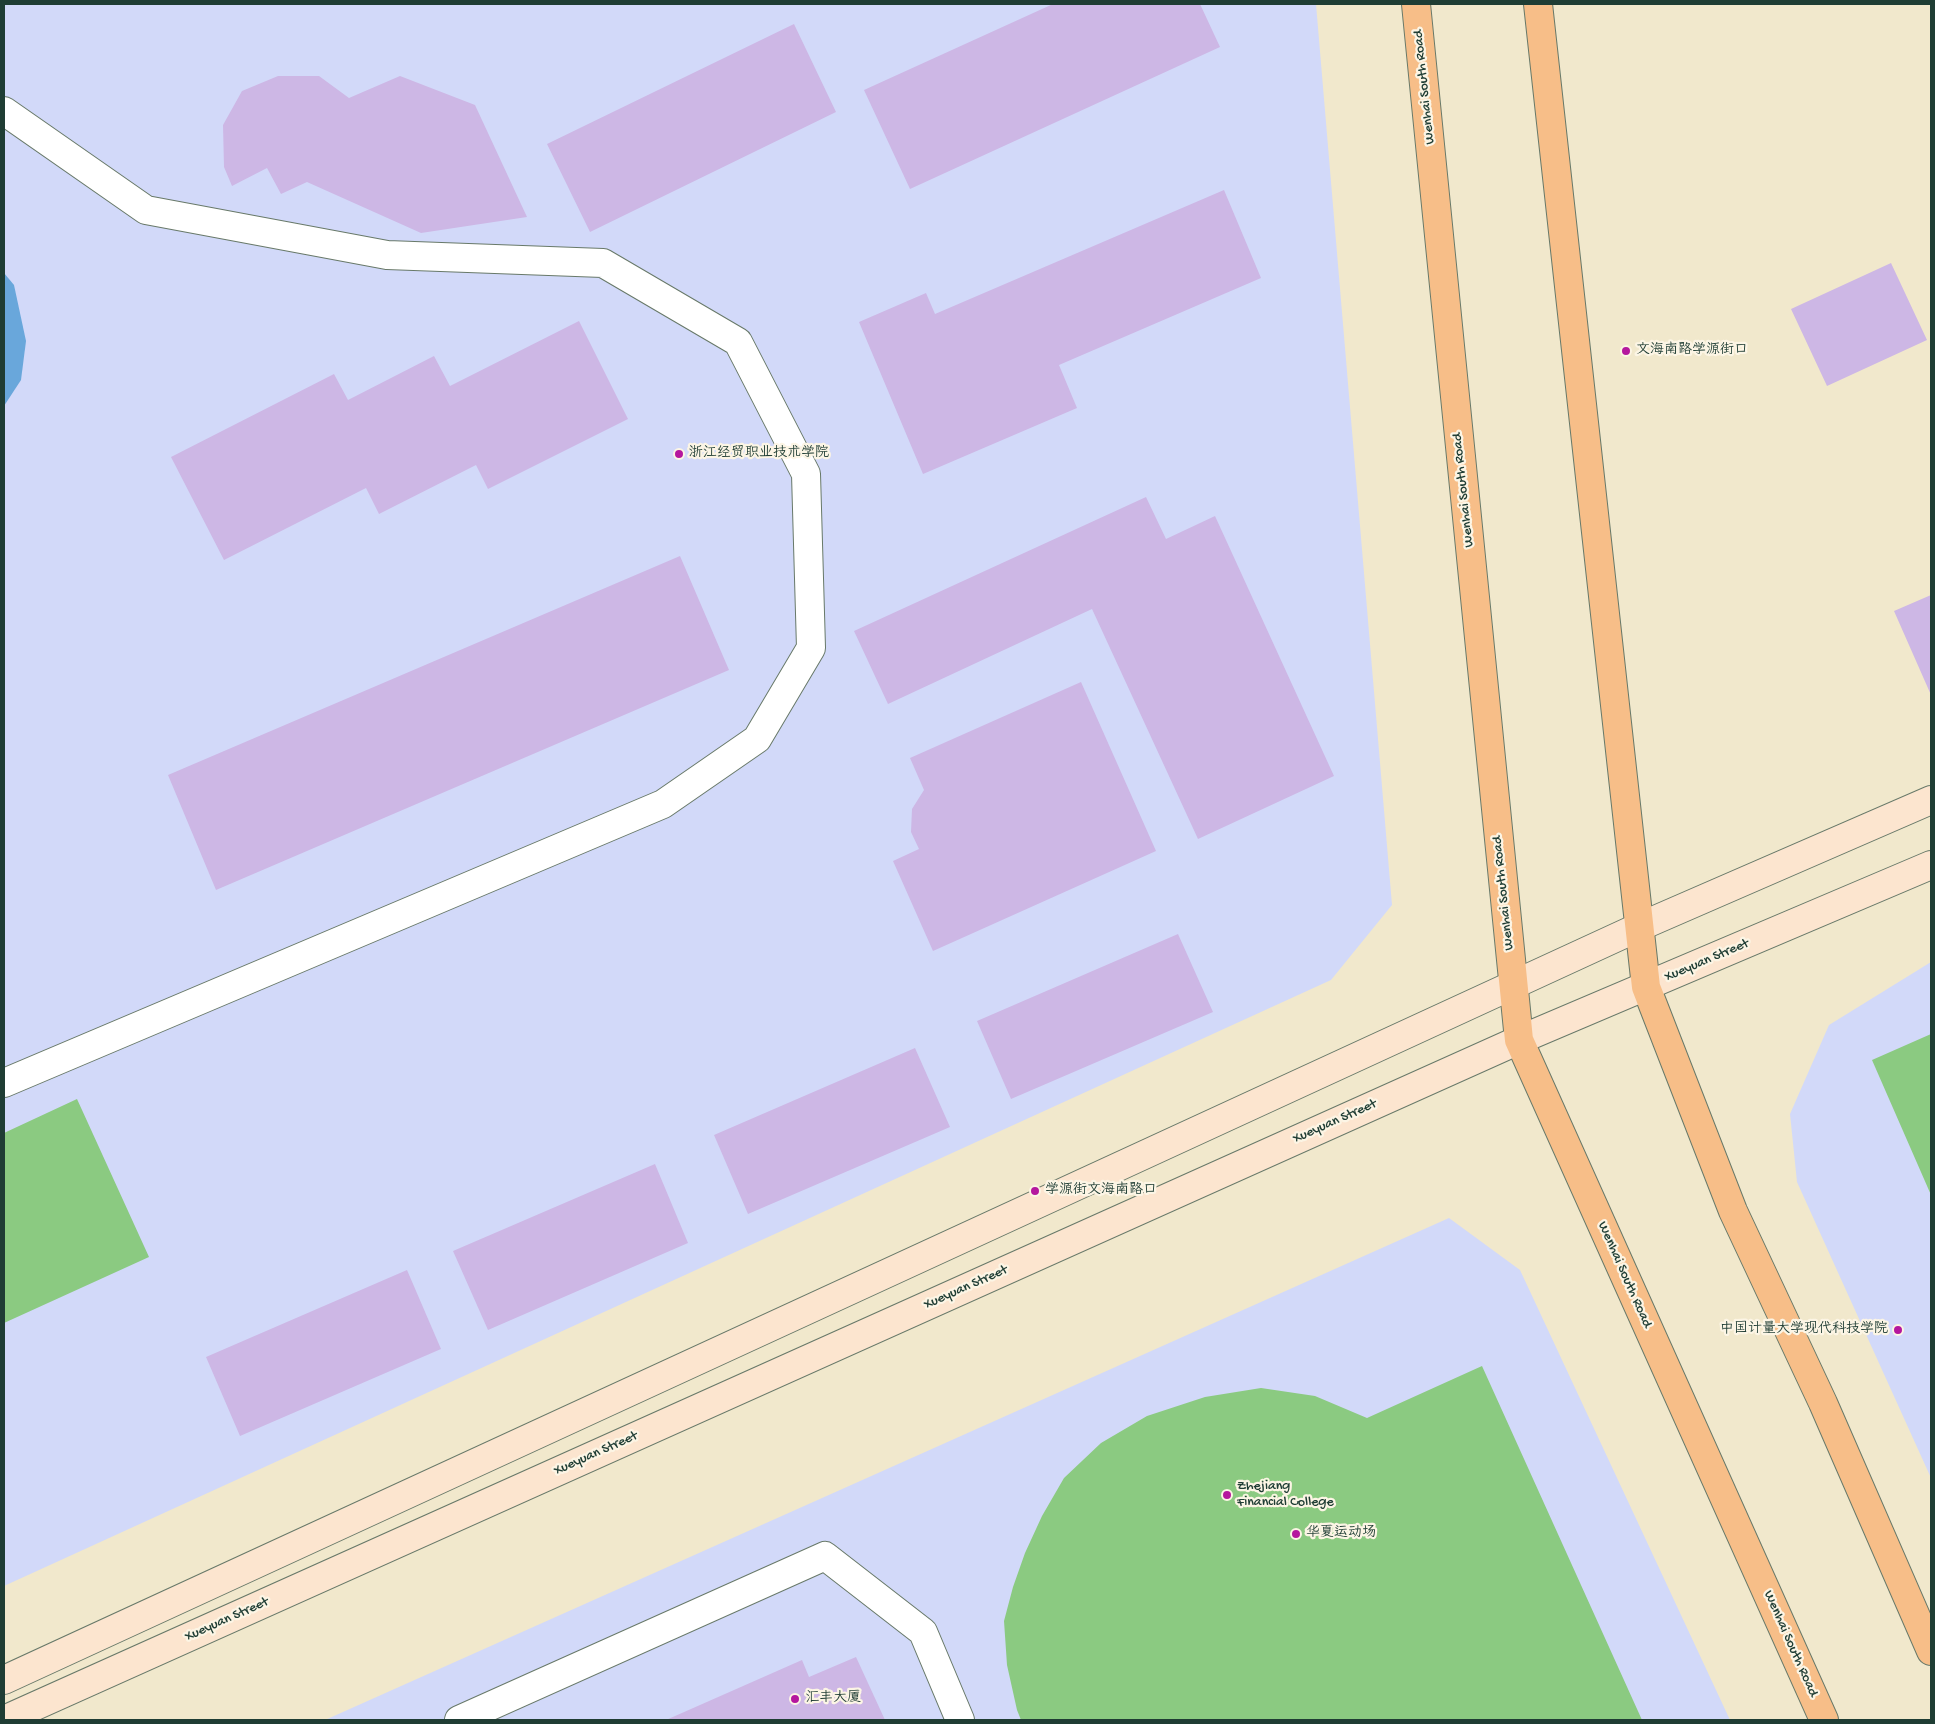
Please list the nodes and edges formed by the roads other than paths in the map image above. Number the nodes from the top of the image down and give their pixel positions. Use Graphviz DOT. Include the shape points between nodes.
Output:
graph roads {
  1 [pos="1416,4"];
  2 [pos="1538,4"];
  3 [pos="4,111"];
  4 [pos="1931,800"];
  5 [pos="1931,865"];
  6 [pos="1639,927"];
  7 [pos="1513,985"];
  8 [pos="1646,987"];
  9 [pos="1519,1040"];
  10 [pos="4,1083"];
  11 [pos="1931,1651"];
  12 [pos="4,1680"];
  13 [pos="4,1720"];
  14 [pos="459,1720"];
  15 [pos="960,1720"];
  16 [pos="1824,1720"];
  1 -- 7 [label="main road, Wenhai South Road"];
  2 -- 6 [label="main road"];
  3 -- 10 [label="street" via="146,210 387,255 603,263 738,342 806,474 811,648 757,740 663,804"];
  4 -- 6 [label="main road"];
  5 -- 8 [label="main road, Xueyuan Street"];
  6 -- 7 [label="main road"];
  6 -- 8 [label="main road"];
  7 -- 9 [label="main road, Wenhai South Road"];
  7 -- 12 [label="main road"];
  8 -- 9 [label="main road, Xueyuan Street"];
  8 -- 11 [label="main road" via="1733,1210"];
  9 -- 13 [label="main road, Xueyuan Street"];
  9 -- 16 [label="main road, Wenhai South Road"];
  14 -- 15 [label="street" via="825,1556 923,1632"];
}
